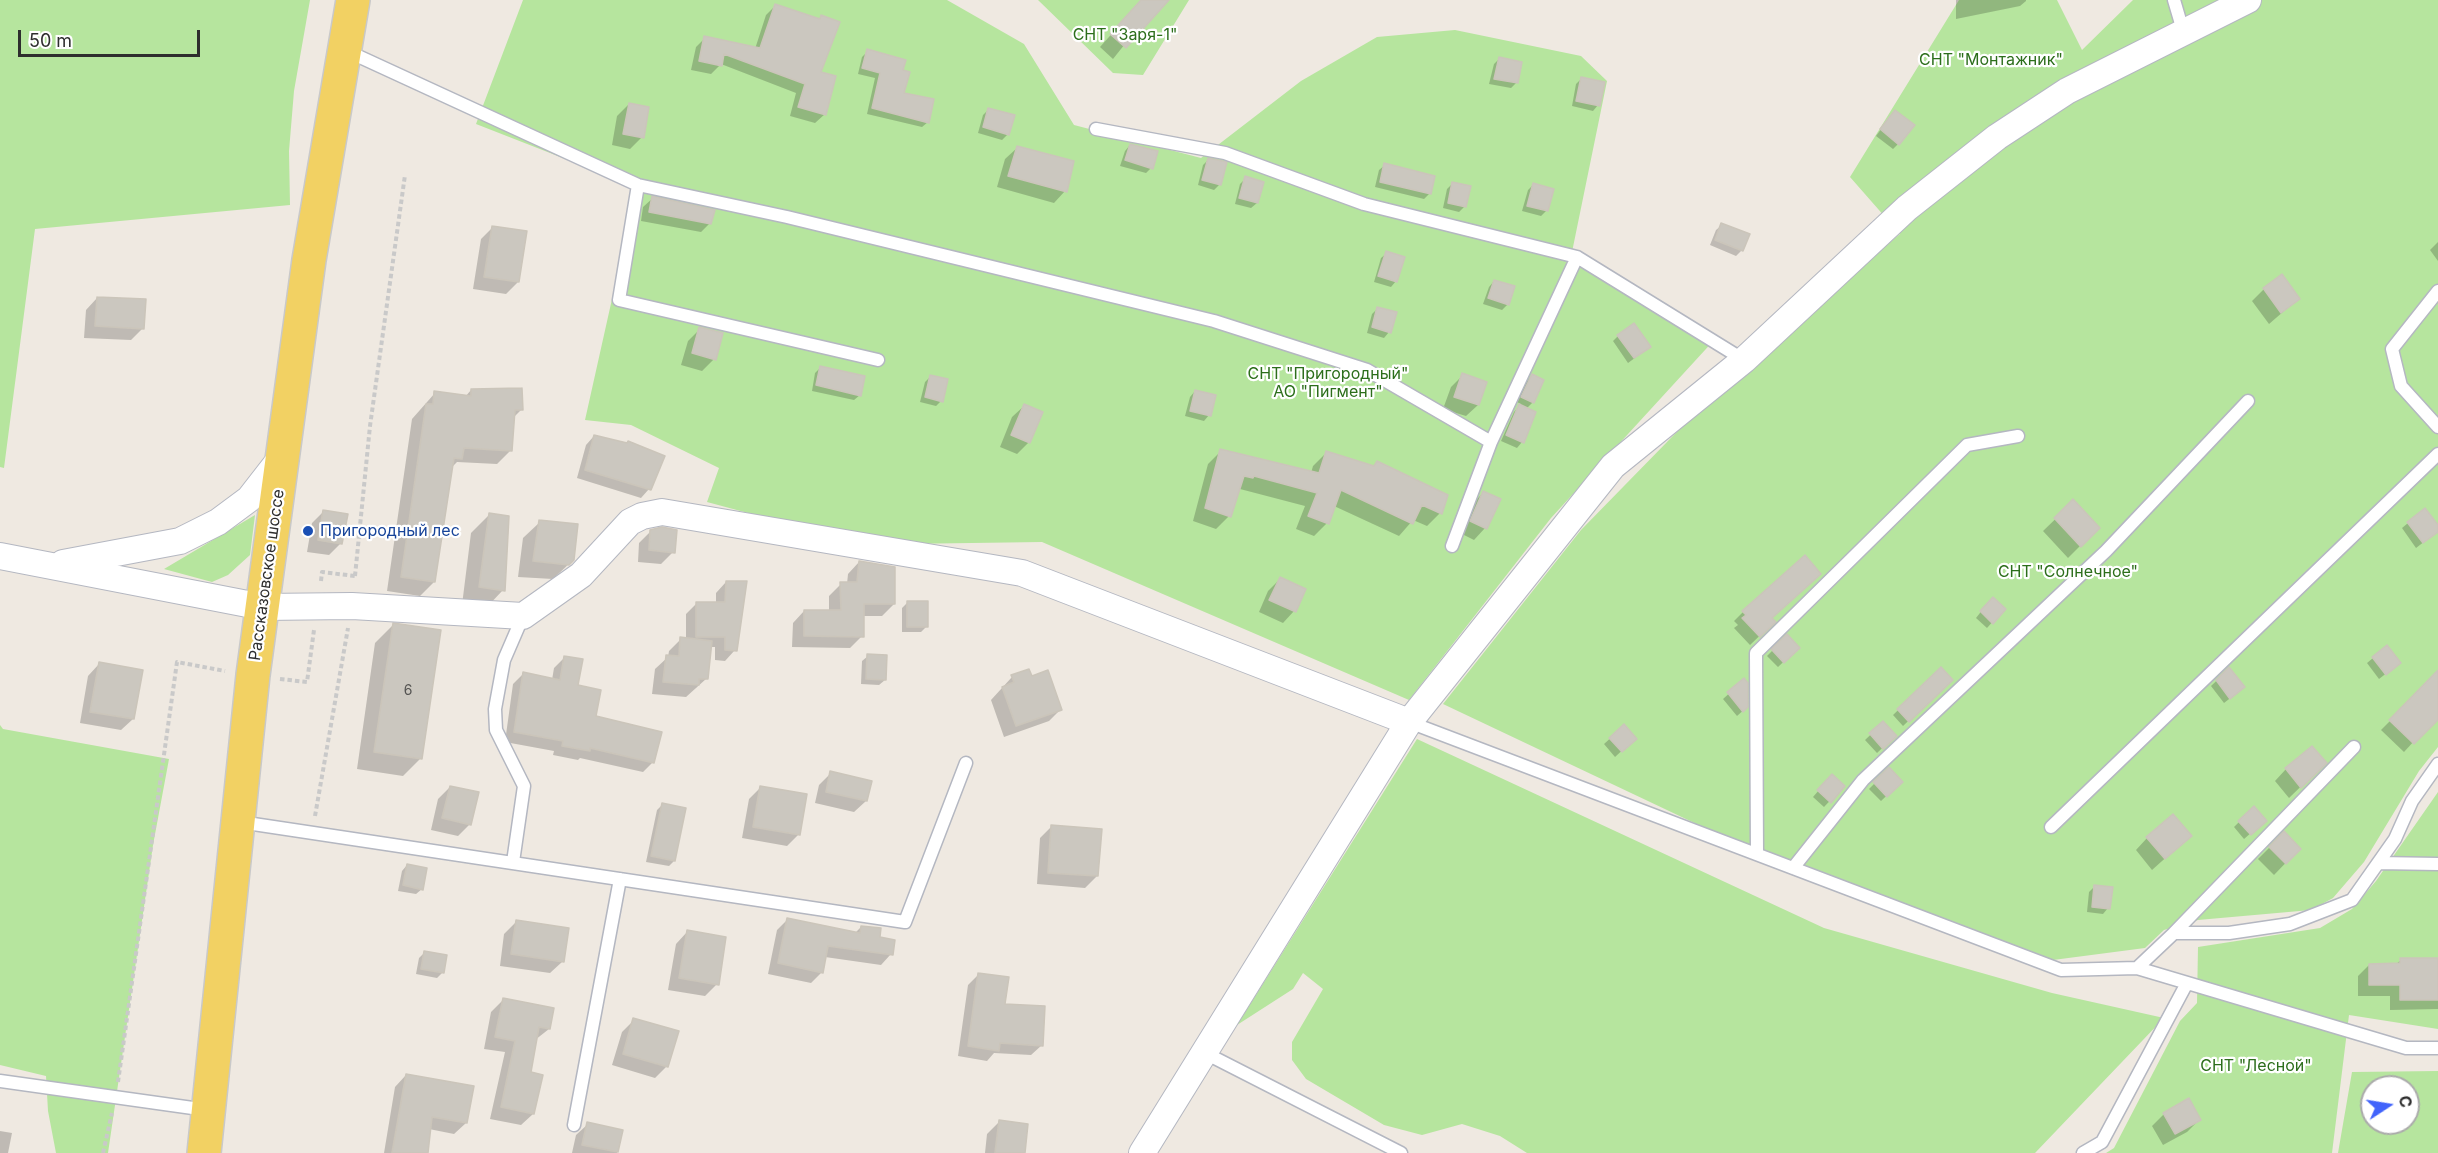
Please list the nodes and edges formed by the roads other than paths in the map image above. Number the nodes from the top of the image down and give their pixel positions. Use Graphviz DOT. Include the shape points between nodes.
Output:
graph roads {
  1 [pos="353,0"];
  2 [pos="2174,0"];
  3 [pos="2248,0"];
  4 [pos="2184,34"];
  5 [pos="344,49"];
  6 [pos="1096,129"];
  7 [pos="638,185"];
  8 [pos="1577,257"];
  9 [pos="2438,291"];
  10 [pos="878,360"];
  11 [pos="1744,360"];
  12 [pos="2248,401"];
  13 [pos="2438,427"];
  14 [pos="2018,436"];
  15 [pos="1491,442"];
  16 [pos="284,454"];
  17 [pos="2438,454"];
  18 [pos="1452,546"];
  19 [pos="0,556"];
  20 [pos="48,566"];
  21 [pos="263,608"];
  22 [pos="523,616"];
  23 [pos="1409,722"];
  24 [pos="2354,747"];
  25 [pos="966,763"];
  26 [pos="2438,764"];
  27 [pos="239,822"];
  28 [pos="2051,827"];
  29 [pos="1756,854"];
  30 [pos="513,862"];
  31 [pos="2378,863"];
  32 [pos="2438,864"];
  33 [pos="1793,868"];
  34 [pos="620,879"];
  35 [pos="2174,933"];
  36 [pos="2137,968"];
  37 [pos="2187,982"];
  38 [pos="2438,1048"];
  39 [pos="1204,1053"];
  40 [pos="0,1081"];
  41 [pos="208,1110"];
  42 [pos="574,1125"];
  43 [pos="204,1153"];
  44 [pos="1142,1153"];
  45 [pos="1401,1153"];
  46 [pos="2083,1153"];
  1 -- 5 [label="main road, Рассказовское шоссе"];
  2 -- 4 [label="lane"];
  3 -- 4 [label="street"];
  4 -- 11 [label="street" via="2067,91 1997,136 1907,208"];
  5 -- 7 [label="lane"];
  5 -- 16 [label="main road, Рассказовское шоссе" via="309,260"];
  6 -- 8 [label="lane" via="1225,153 1364,204"];
  7 -- 10 [label="lane" via="619,300"];
  7 -- 15 [label="lane" via="787,217 1214,321 1367,370"];
  8 -- 11 [label="lane"];
  8 -- 15 [label="lane"];
  9 -- 13 [label="lane" via="2392,350 2402,386"];
  11 -- 23 [label="street" via="1613,466"];
  12 -- 33 [label="lane" via="2106,551 1863,780"];
  14 -- 29 [label="lane" via="1967,445 1756,653"];
  15 -- 18 [label="lane"];
  16 -- 20 [label="street" via="249,500 218,522 180,541"];
  16 -- 21 [label="main road, Рассказовское шоссе"];
  17 -- 28 [label="lane"];
  19 -- 20 [label="street"];
  20 -- 21 [label="street"];
  21 -- 22 [label="street" via="352,606"];
  21 -- 27 [label="main road, Рассказовское шоссе"];
  22 -- 23 [label="street" via="581,575 630,522 662,512 1022,573"];
  22 -- 30 [label="lane" via="504,660 495,710 496,730 524,786"];
  23 -- 29 [label="lane"];
  23 -- 39 [label="street"];
  24 -- 35 [label="lane"];
  25 -- 34 [label="lane" via="905,922"];
  26 -- 31 [label="lane" via="2412,801 2395,839"];
  27 -- 30 [label="lane"];
  27 -- 41 [label="main road, Рассказовское шоссе"];
  29 -- 33 [label="lane"];
  30 -- 34 [label="lane"];
  31 -- 32 [label="lane"];
  31 -- 35 [label="lane" via="2352,900 2290,924 2229,933"];
  33 -- 36 [label="lane" via="2061,970"];
  34 -- 42 [label="lane"];
  35 -- 36 [label="lane"];
  36 -- 37 [label="lane"];
  37 -- 38 [label="lane" via="2406,1048"];
  37 -- 46 [label="lane" via="2102,1142"];
  39 -- 44 [label="street"];
  39 -- 45 [label="lane"];
  40 -- 41 [label="lane"];
  41 -- 43 [label="main road, Рассказовское шоссе"];
}
